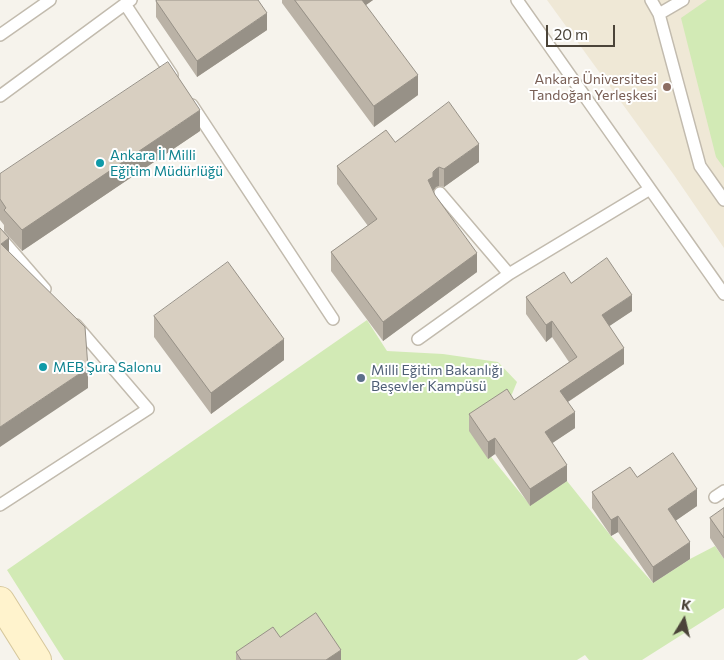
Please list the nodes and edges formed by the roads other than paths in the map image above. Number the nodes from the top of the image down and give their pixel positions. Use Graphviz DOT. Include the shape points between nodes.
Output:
graph roads {
  1 [pos="50,0"];
  2 [pos="517,0"];
  3 [pos="651,0"];
  4 [pos="683,0"];
  5 [pos="128,2"];
  6 [pos="659,14"];
  7 [pos="0,35"];
  8 [pos="0,96"];
  9 [pos="650,189"];
  10 [pos="440,193"];
  11 [pos="724,200"];
  12 [pos="0,237"];
  13 [pos="509,274"];
  14 [pos="724,294"];
  15 [pos="52,297"];
  16 [pos="71,319"];
  17 [pos="333,319"];
  18 [pos="418,339"];
  19 [pos="0,505"];
  20 [pos="0,601"];
  21 [pos="37,660"];
  1 -- 7 [label="lane"];
  2 -- 9 [label="lane"];
  3 -- 6 [label="lane"];
  4 -- 6 [label="lane"];
  5 -- 8 [label="lane"];
  5 -- 17 [label="lane" via="182,91"];
  6 -- 11 [label="lane" via="700,166"];
  9 -- 13 [label="lane"];
  9 -- 14 [label="lane"];
  10 -- 13 [label="lane"];
  12 -- 15 [label="lane"];
  13 -- 18 [label="lane"];
  16 -- 19 [label="lane" via="148,409"];
  20 -- 21 [label="main road"];
}
